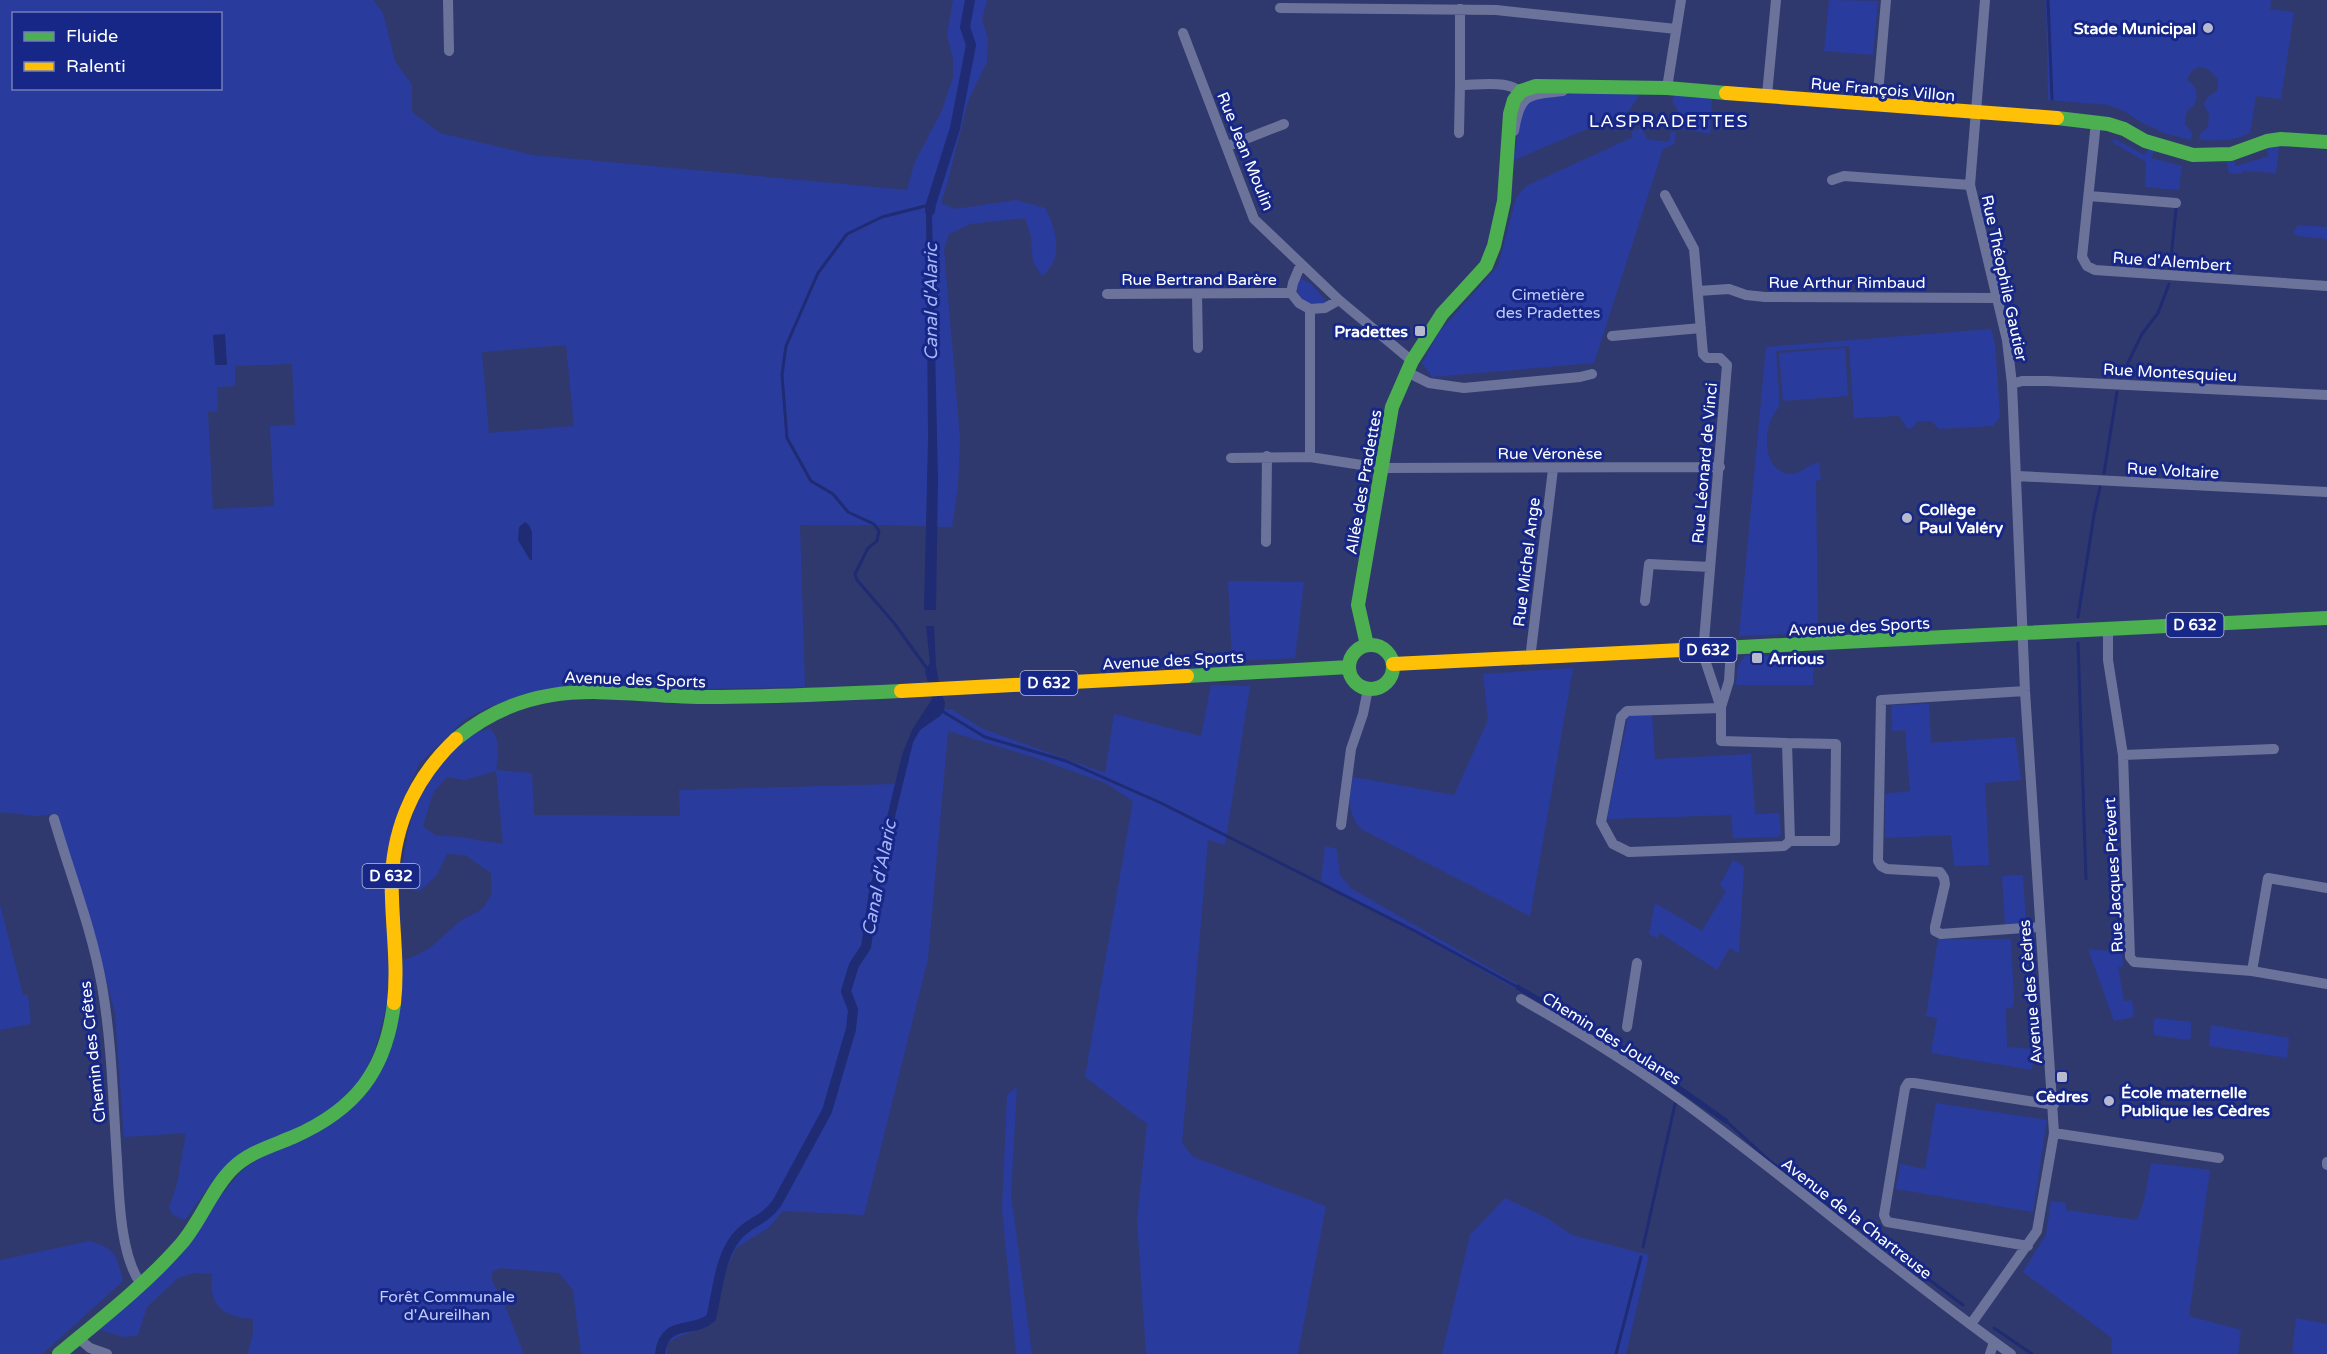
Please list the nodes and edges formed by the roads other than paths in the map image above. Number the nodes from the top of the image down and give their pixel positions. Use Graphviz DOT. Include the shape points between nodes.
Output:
graph roads {
  1 [pos="448,0"];
  2 [pos="1681,0"];
  3 [pos="1776,0"];
  4 [pos="1886,0"];
  5 [pos="1985,0"];
  6 [pos="1280,8"];
  7 [pos="1460,9"];
  8 [pos="1676,29"];
  9 [pos="1183,33"];
  10 [pos="448,51"];
  11 [pos="1460,85"];
  12 [pos="1667,88"];
  13 [pos="1524,95"];
  14 [pos="1767,95"];
  15 [pos="1877,105"];
  16 [pos="1974,113"];
  17 [pos="2096,122"];
  18 [pos="1284,124"];
  19 [pos="1459,133"];
  20 [pos="2327,142"];
  21 [pos="1228,146"];
  22 [pos="1832,180"];
  23 [pos="1970,185"];
  24 [pos="1665,195"];
  25 [pos="2088,196"];
  26 [pos="2176,203"];
  27 [pos="1301,264"];
  28 [pos="2327,286"];
  29 [pos="1698,291"];
  30 [pos="1291,293"];
  31 [pos="1107,294"];
  32 [pos="1197,294"];
  33 [pos="1998,298"];
  34 [pos="1339,300"];
  35 [pos="1310,309"];
  36 [pos="1701,328"];
  37 [pos="1612,336"];
  38 [pos="1198,348"];
  39 [pos="1409,366"];
  40 [pos="1592,374"];
  41 [pos="2012,384"];
  42 [pos="2327,395"];
  43 [pos="1267,456"];
  44 [pos="1310,457"];
  45 [pos="1231,458"];
  46 [pos="1720,467"];
  47 [pos="1381,468"];
  48 [pos="1553,469"];
  49 [pos="2017,476"];
  50 [pos="2327,492"];
  51 [pos="1266,542"];
  52 [pos="1710,567"];
  53 [pos="1645,601"];
  54 [pos="2327,618"];
  55 [pos="2108,629"];
  56 [pos="2023,634"];
  57 [pos="1367,645"];
  58 [pos="1731,648"];
  59 [pos="1704,650"];
  60 [pos="1530,659"];
  61 [pos="1393,664"];
  62 [pos="1349,667"];
  63 [pos="1368,689"];
  64 [pos="2025,691"];
  65 [pos="1721,708"];
  66 [pos="1787,743"];
  67 [pos="2274,749"];
  68 [pos="2123,755"];
  69 [pos="54,819"];
  70 [pos="1341,825"];
  71 [pos="1790,840"];
  72 [pos="2327,888"];
  73 [pos="2039,927"];
  74 [pos="1637,963"];
  75 [pos="2252,971"];
  76 [pos="2327,984"];
  77 [pos="1521,999"];
  78 [pos="1627,1027"];
  79 [pos="1686,1104"];
  80 [pos="2054,1105"];
  81 [pos="2054,1133"];
  82 [pos="2219,1158"];
  83 [pos="2028,1246"];
  84 [pos="141,1284"];
  85 [pos="1971,1324"];
  86 [pos="78,1338"];
  87 [pos="1994,1342"];
  88 [pos="59,1354"];
  89 [pos="107,1354"];
  90 [pos="1990,1354"];
  91 [pos="2011,1354"];
  1 -- 10 [label="street"];
  2 -- 8 [label="street"];
  3 -- 14 [label="street"];
  4 -- 15 [label="street"];
  5 -- 16 [label="street, Rue Théophile Gautier"];
  6 -- 7 [label="street"];
  7 -- 8 [label="street"];
  7 -- 11 [label="street"];
  8 -- 12 [label="street"];
  9 -- 21 [label="street, Rue Jean Moulin"];
  11 -- 13 [label="street" via="1512,86"];
  11 -- 19 [label="street"];
  12 -- 13 [label="main road" via="1536,86"];
  12 -- 14 [label="main road, Rue François Villon"];
  13 -- 39 [label="main road, Allée des Pradettes" via="1514,100 1509,114 1504,201 1486,266 1442,314"];
  14 -- 15 [label="main road, Rue François Villon"];
  15 -- 16 [label="main road, Rue François Villon"];
  16 -- 17 [label="main road, Rue François Villon"];
  16 -- 23 [label="street, Rue Théophile Gautier"];
  17 -- 20 [label="main road, Rue François Villon" via="2193,155 2231,154 2281,139"];
  17 -- 25 [label="street, Rue d'Alembert"];
  18 -- 21 [label="street"];
  21 -- 27 [label="street, Rue Jean Moulin" via="1254,219"];
  22 -- 23 [label="street" via="1844,176"];
  23 -- 33 [label="street, Rue Théophile Gautier"];
  24 -- 29 [label="street, Rue Léonard de Vinci" via="1694,249"];
  25 -- 26 [label="street"];
  25 -- 28 [label="street, Rue d'Alembert" via="2082,257 2095,270"];
  27 -- 30 [label="street, Rue Bertrand Barère"];
  27 -- 34 [label="street, Rue Jean Moulin"];
  29 -- 33 [label="street, Rue Arthur Rimbaud" via="1729,289 1765,297"];
  29 -- 36 [label="street, Rue Léonard de Vinci"];
  30 -- 32 [label="street, Rue Bertrand Barère"];
  30 -- 35 [label="street, Rue Bertrand Barère"];
  31 -- 32 [label="street, Rue Bertrand Barère"];
  32 -- 38 [label="street"];
  33 -- 41 [label="street, Rue Théophile Gautier"];
  34 -- 35 [label="street" via="1325,308"];
  34 -- 39 [label="street, Rue Jean Moulin"];
  35 -- 44 [label="street"];
  36 -- 37 [label="street"];
  36 -- 46 [label="street, Rue Léonard de Vinci" via="1703,354 1720,358 1727,365"];
  39 -- 40 [label="street, Rue Jean Moulin" via="1429,383 1464,388"];
  39 -- 47 [label="main road, Allée des Pradettes" via="1392,407"];
  41 -- 42 [label="street, Rue Montesquieu" via="2047,381"];
  41 -- 49 [label="street, Rue Théophile Gautier"];
  43 -- 44 [label="street, Rue Véronèse"];
  43 -- 45 [label="street, Rue Véronèse"];
  43 -- 51 [label="street"];
  44 -- 47 [label="street, Rue Véronèse"];
  46 -- 48 [label="street, Rue Véronèse"];
  46 -- 52 [label="street, Rue Léonard de Vinci"];
  47 -- 48 [label="street, Rue Véronèse"];
  47 -- 57 [label="main road, Allée des Pradettes" via="1358,605"];
  48 -- 60 [label="street, Rue Michel Ange"];
  49 -- 50 [label="street, Rue Voltaire"];
  49 -- 56 [label="street, Rue Théophile Gautier"];
  52 -- 53 [label="street" via="1649,564"];
  52 -- 59 [label="street, Rue Léonard de Vinci"];
  54 -- 55 [label="main road, Avenue des Sports / D 632"];
  55 -- 56 [label="main road, Avenue des Sports / D 632"];
  55 -- 68 [label="street, Rue Jacques Prévert" via="2108,660"];
  56 -- 58 [label="main road, Avenue des Sports / D 632"];
  56 -- 64 [label="street, Avenue des Cèdres"];
  57 -- 61 [label="main road" via="1382,648"];
  57 -- 62 [label="main road" via="1356,651"];
  58 -- 59 [label="main road, Avenue des Sports / D 632"];
  58 -- 65 [label="street" via="1729,681"];
  59 -- 60 [label="main road, Avenue des Sports / D 632"];
  59 -- 65 [label="street, Rue Léonard de Vinci"];
  60 -- 61 [label="main road, Avenue des Sports / D 632"];
  61 -- 63 [label="main road" via="1387,683"];
  62 -- 63 [label="main road" via="1357,684"];
  62 -- 84 [label="main road, Avenue des Sports / D 632" via="715,698 575,691 512,705 464,732 440,755 420,780 407,809 391,873 397,983 387,1040 366,1084 336,1115 319,1126 254,1153 236,1165 184,1240"];
  63 -- 70 [label="street" via="1351,749"];
  64 -- 73 [label="street, Avenue des Cèdres"];
  64 -- 73 [label="street" via="1881,700 1878,861 1887,869 1940,872 1945,884 1935,931 1941,934"];
  65 -- 66 [label="street" via="1721,741"];
  65 -- 71 [label="street" via="1627,711 1621,717 1601,822 1613,844 1629,852 1784,846"];
  66 -- 71 [label="street"];
  66 -- 71 [label="street" via="1836,744 1835,841"];
  67 -- 68 [label="street"];
  68 -- 75 [label="street, Rue Jacques Prévert" via="2130,957 2134,962"];
  69 -- 84 [label="street, Chemin des Crêtes" via="102,984 128,1259"];
  72 -- 75 [label="street" via="2268,878"];
  73 -- 80 [label="street, Avenue des Cèdres"];
  74 -- 78 [label="street"];
  75 -- 76 [label="street, Rue Jacques Prévert"];
  77 -- 79 [label="street, Chemin des Joulanes" via="1617,1056"];
  79 -- 85 [label="street, Avenue de la Chartreuse"];
  80 -- 81 [label="street, Avenue des Cèdres"];
  80 -- 83 [label="street" via="1914,1083 1905,1088 1884,1215 1887,1222"];
  81 -- 82 [label="street"];
  81 -- 83 [label="street, Avenue des Cèdres" via="2037,1231"];
  83 -- 85 [label="street, Avenue des Cèdres"];
  84 -- 86 [label="main road, D 632"];
  85 -- 87 [label="street, Avenue de la Chartreuse"];
  86 -- 88 [label="main road, D 632"];
  86 -- 89 [label="street"];
  87 -- 90 [label="street"];
  87 -- 91 [label="street, Avenue de la Chartreuse"];
}
